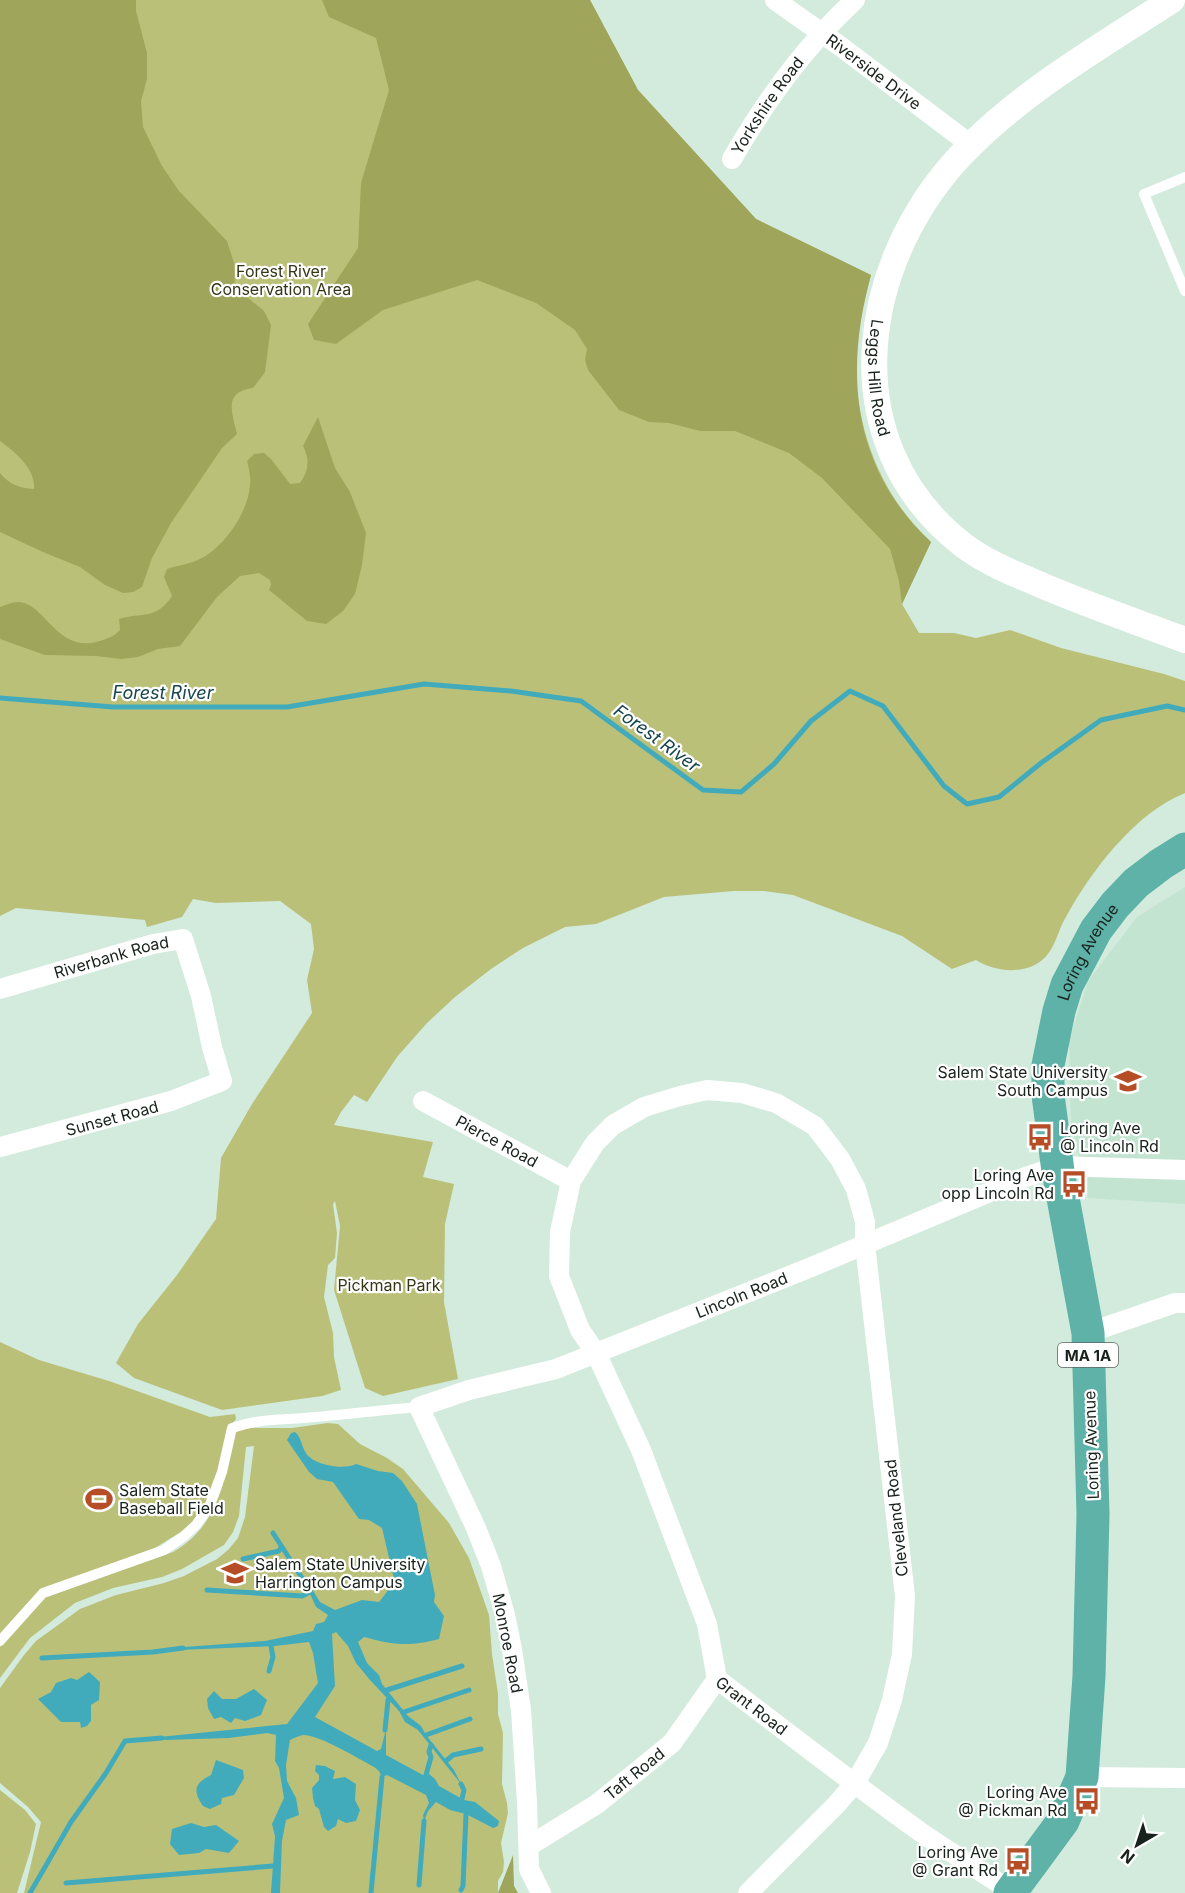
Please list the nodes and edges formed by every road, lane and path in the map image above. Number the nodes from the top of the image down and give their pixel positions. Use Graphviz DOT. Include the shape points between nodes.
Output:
graph roads {
  1 [pos="775,0"];
  2 [pos="855,0"];
  3 [pos="1172,0"];
  4 [pos="822,32"];
  5 [pos="971,145"];
  6 [pos="732,159"];
  7 [pos="1185,177"];
  8 [pos="1185,291"];
  9 [pos="1185,640"];
  10 [pos="1185,849"];
  11 [pos="0,989"];
  12 [pos="222,1082"];
  13 [pos="423,1101"];
  14 [pos="0,1147"];
  15 [pos="1058,1166"];
  16 [pos="1185,1170"];
  17 [pos="570,1182"];
  18 [pos="866,1244"];
  19 [pos="1185,1302"];
  20 [pos="1088,1333"];
  21 [pos="596,1353"];
  22 [pos="419,1407"];
  23 [pos="0,1641"];
  24 [pos="717,1679"];
  25 [pos="1083,1777"];
  26 [pos="1185,1778"];
  27 [pos="855,1782"];
  28 [pos="529,1846"];
  29 [pos="1010,1892"];
  30 [pos="541,1893"];
  31 [pos="748,1893"];
  1 -- 4 [label="street, Riverside Drive"];
  2 -- 4 [label="street, Yorkshire Road"];
  3 -- 5 [label="street, Leggs Hill Road" via="1024,99"];
  4 -- 5 [label="street, Riverside Drive"];
  4 -- 6 [label="street, Yorkshire Road" via="770,98"];
  5 -- 9 [label="street, Leggs Hill Road" via="918,212 882,295 874,378 876,403 891,454 922,506 964,546 1017,575"];
  7 -- 8 [label="lane" via="1144,194"];
  10 -- 15 [label="highway, Loring Avenue / MA 1A" via="1142,878 1114,905 1067,985 1048,1065"];
  11 -- 12 [label="street, Riverbank Road" via="153,944 183,939"];
  12 -- 14 [label="street, Sunset Road" via="171,1101"];
  13 -- 17 [label="street, Pierce Road"];
  15 -- 16 [label="street"];
  15 -- 18 [label="street, Lincoln Road"];
  15 -- 20 [label="highway, Loring Avenue / MA 1A"];
  17 -- 18 [label="street, Cleveland Road" via="595,1143 613,1125 644,1107 707,1090 742,1093 776,1103 815,1126 856,1189"];
  17 -- 21 [label="street, Grant Road" via="560,1232 559,1276 580,1330"];
  18 -- 21 [label="street, Lincoln Road"];
  18 -- 27 [label="street, Cleveland Road" via="905,1596 902,1654 892,1700 878,1743"];
  19 -- 20 [label="street"];
  20 -- 25 [label="highway, Loring Avenue / MA 1A" via="1093,1514"];
  21 -- 22 [label="street, Lincoln Road" via="556,1369 469,1390"];
  21 -- 24 [label="street, Grant Road" via="642,1450 707,1624"];
  22 -- 23 [label="lane" via="262,1420 232,1428 209,1507 183,1537 164,1550 43,1593"];
  22 -- 28 [label="street, Monroe Road" via="476,1528 505,1615 521,1710"];
  24 -- 27 [label="street, Grant Road"];
  24 -- 28 [label="street, Taft Road" via="672,1743 597,1804"];
  25 -- 26 [label="street"];
  25 -- 29 [label="highway, Loring Avenue / MA 1A" via="1063,1821"];
  27 -- 29 [label="street, Grant Road" via="920,1832"];
  27 -- 31 [label="street, Cleveland Road" via="823,1820"];
  28 -- 30 [label="street, Monroe Road" via="529,1869"];
}
